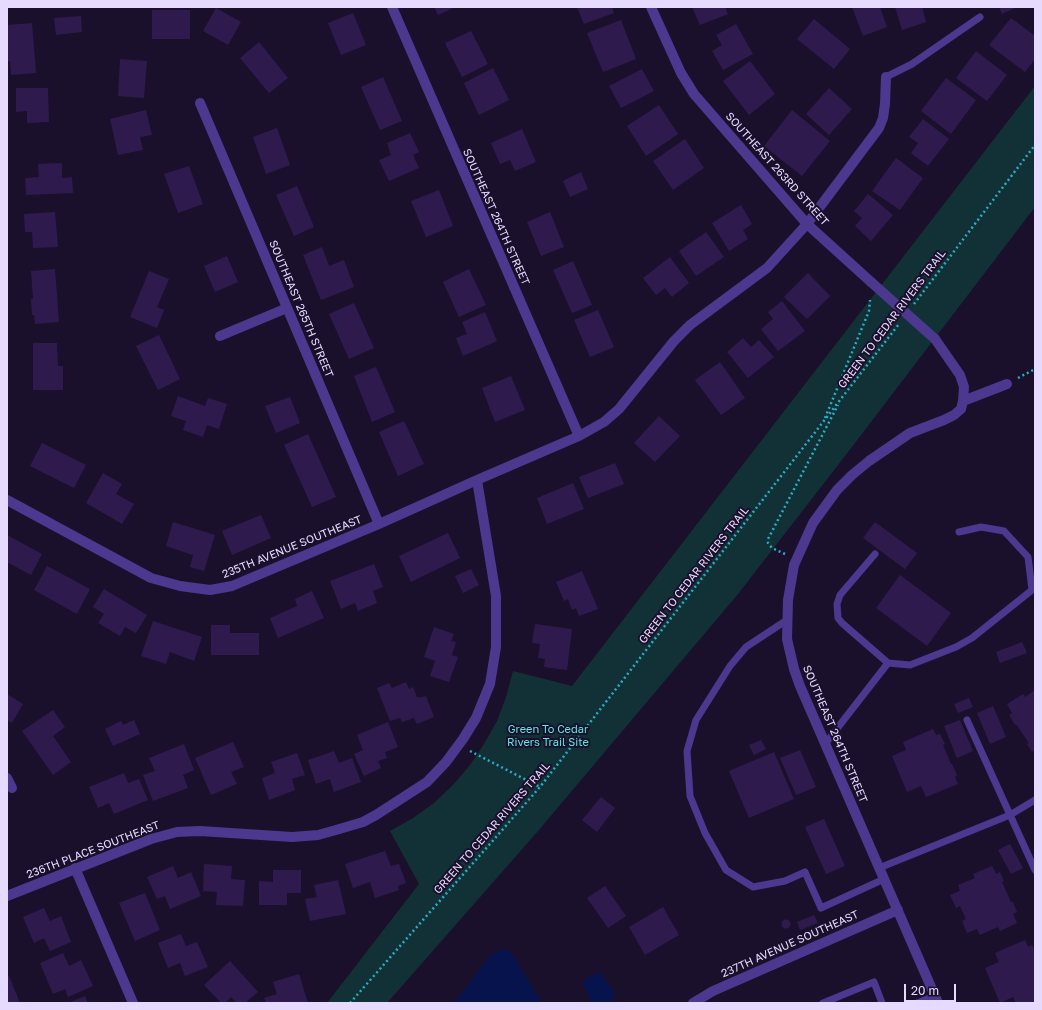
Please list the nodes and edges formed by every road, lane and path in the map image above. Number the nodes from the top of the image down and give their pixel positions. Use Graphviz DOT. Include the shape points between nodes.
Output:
graph roads {
  1 [pos="392,7"];
  2 [pos="652,7"];
  3 [pos="980,17"];
  4 [pos="886,77"];
  5 [pos="200,103"];
  6 [pos="1035,145"];
  7 [pos="807,224"];
  8 [pos="871,282"];
  9 [pos="287,308"];
  10 [pos="910,309"];
  11 [pos="900,322"];
  12 [pos="220,336"];
  13 [pos="1035,369"];
  14 [pos="1007,384"];
  15 [pos="842,397"];
  16 [pos="963,401"];
  17 [pos="824,420"];
  18 [pos="579,436"];
  19 [pos="477,480"];
  20 [pos="7,500"];
  21 [pos="379,524"];
  22 [pos="959,532"];
  23 [pos="875,554"];
  24 [pos="797,559"];
  25 [pos="787,620"];
  26 [pos="888,663"];
  27 [pos="967,720"];
  28 [pos="825,744"];
  29 [pos="459,745"];
  30 [pos="7,778"];
  31 [pos="540,787"];
  32 [pos="12,788"];
  33 [pos="1035,800"];
  34 [pos="1010,815"];
  35 [pos="75,868"];
  36 [pos="879,868"];
  37 [pos="1035,870"];
  38 [pos="884,879"];
  39 [pos="7,896"];
  40 [pos="898,910"];
  41 [pos="937,999"];
  42 [pos="133,1003"];
  43 [pos="350,1003"];
  44 [pos="693,1003"];
  45 [pos="823,1003"];
  46 [pos="882,1003"];
  47 [pos="917,1003"];
  1 -- 18 [label="street, SOUTHEAST 264TH STREET"];
  2 -- 7 [label="street, SOUTHEAST 263RD STREET" via="681,73 694,94"];
  3 -- 4 [label="lane" via="912,64"];
  4 -- 7 [label="street" via="885,104 879,128"];
  5 -- 9 [label="street, SOUTHEAST 265TH STREET"];
  6 -- 10 [label="path, GREEN TO CEDAR RIVERS TRAIL"];
  7 -- 8 [label="street, SOUTHEAST 263RD STREET"];
  7 -- 18 [label="street, 235TH AVENUE SOUTHEAST" via="767,268 690,325 674,341 619,410"];
  8 -- 16 [label="street, SOUTHEAST 263RD STREET, bridge" via="935,340 960,375 964,387"];
  8 -- 17 [label="path" via="869,311"];
  9 -- 12 [label="street"];
  9 -- 21 [label="street, SOUTHEAST 265TH STREET"];
  11 -- 15 [label="path, GREEN TO CEDAR RIVERS TRAIL"];
  13 -- 14 [label="path"];
  14 -- 16 [label="street"];
  15 -- 17 [label="path, GREEN TO CEDAR RIVERS TRAIL"];
  15 -- 24 [label="path" via="768,539 772,548"];
  16 -- 24 [label="street, SOUTHEAST 264TH STREET" via="961,409 954,415 910,433 852,475 837,490 813,523"];
  17 -- 31 [label="path, GREEN TO CEDAR RIVERS TRAIL"];
  18 -- 19 [label="street, 235TH AVENUE SOUTHEAST"];
  19 -- 21 [label="street, 235TH AVENUE SOUTHEAST"];
  19 -- 29 [label="street, 236TH PLACE SOUTHEAST" via="496,596 496,647 490,684 476,718"];
  20 -- 21 [label="street, 235TH AVENUE SOUTHEAST" via="151,578 180,586 210,590 232,586"];
  22 -- 26 [label="lane" via="981,527 1004,531 1028,557 1032,590 972,638 956,647 910,665"];
  23 -- 26 [label="lane" via="840,595 836,604 838,618 842,623"];
  24 -- 25 [label="street, SOUTHEAST 264TH STREET" via="788,600"];
  25 -- 28 [label="street, SOUTHEAST 264TH STREET" via="787,639 794,669"];
  25 -- 38 [label="lane" via="746,647 730,666 696,720 687,751 690,796 705,833 726,870 753,887 785,881 805,872 821,908"];
  26 -- 28 [label="lane"];
  27 -- 34 [label="lane"];
  28 -- 36 [label="street, SOUTHEAST 264TH STREET"];
  29 -- 31 [label="path"];
  29 -- 35 [label="street, 236TH PLACE SOUTHEAST" via="427,782 363,822 318,835 292,837 177,832 151,839"];
  30 -- 32 [label="street"];
  31 -- 43 [label="path, GREEN TO CEDAR RIVERS TRAIL"];
  33 -- 34 [label="lane"];
  34 -- 36 [label="lane"];
  34 -- 37 [label="lane"];
  35 -- 39 [label="street, 236TH PLACE SOUTHEAST"];
  35 -- 42 [label="street"];
  36 -- 38 [label="street, SOUTHEAST 264TH STREET"];
  38 -- 40 [label="street, SOUTHEAST 264TH STREET"];
  40 -- 41 [label="street, SOUTHEAST 264TH STREET"];
  40 -- 44 [label="street, 237TH AVENUE SOUTHEAST" via="713,991"];
  41 -- 47 [label="lane"];
  45 -- 46 [label="lane" via="874,982"];
}
